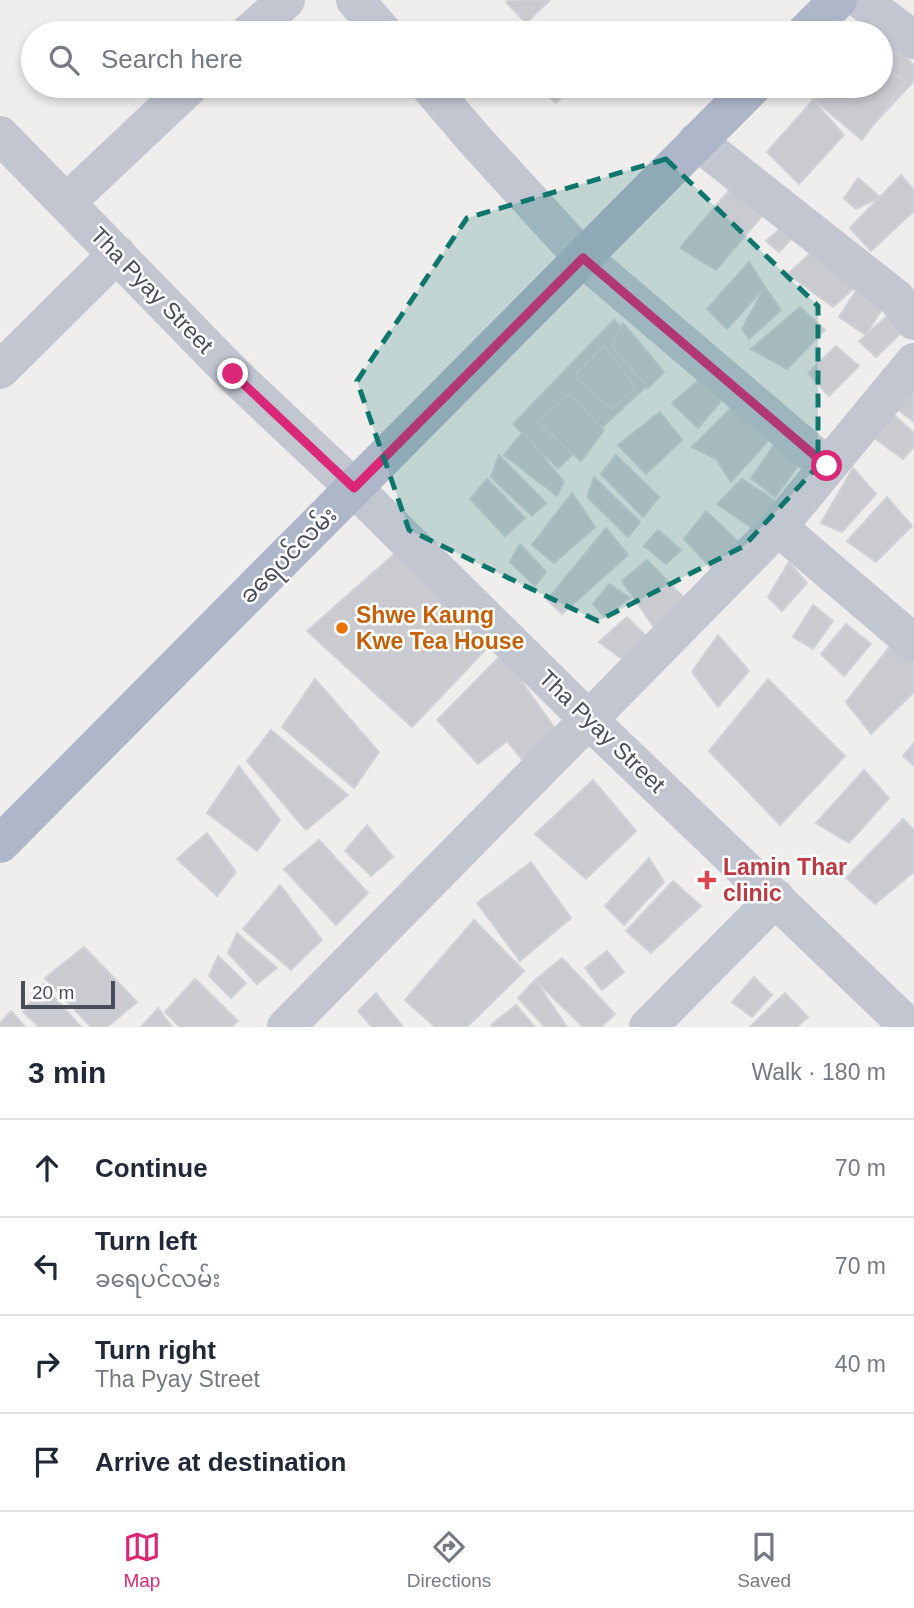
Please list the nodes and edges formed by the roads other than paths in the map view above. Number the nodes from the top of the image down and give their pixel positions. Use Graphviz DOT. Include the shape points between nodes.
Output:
graph roads {
  1 [pos="286,0"];
  2 [pos="355,0"];
  3 [pos="838,0"];
  4 [pos="861,0"];
  5 [pos="262,21"];
  6 [pos="373,21"];
  7 [pos="817,21"];
  8 [pos="889,21"];
  9 [pos="893,24"];
  10 [pos="914,40"];
  11 [pos="177,98"];
  12 [pos="439,98"];
  13 [pos="740,98"];
  14 [pos="0,135"];
  15 [pos="697,141"];
  16 [pos="67,202"];
  17 [pos="117,254"];
  18 [pos="583,258"];
  19 [pos="914,321"];
  20 [pos="914,362"];
  21 [pos="0,370"];
  22 [pos="827,466"];
  23 [pos="354,488"];
  24 [pos="778,527"];
  25 [pos="914,643"];
  26 [pos="590,721"];
  27 [pos="0,844"];
  28 [pos="776,898"];
  29 [pos="286,1027"];
  30 [pos="648,1027"];
  31 [pos="909,1027"];
  1 -- 5 [label="street"];
  2 -- 6 [label="street"];
  3 -- 7 [label="main road"];
  4 -- 8 [label="street"];
  9 -- 10 [label="street"];
  11 -- 16 [label="street"];
  12 -- 18 [label="street"];
  13 -- 15 [label="main road, ခရေပင်လမ်း"];
  14 -- 16 [label="street, Tha Pyay Street"];
  15 -- 18 [label="main road, ခရေပင်လမ်း"];
  15 -- 19 [label="street" via="897,299"];
  16 -- 17 [label="street, Tha Pyay Street"];
  17 -- 21 [label="street"];
  17 -- 23 [label="street, Tha Pyay Street" via="233,374"];
  18 -- 22 [label="street"];
  18 -- 23 [label="main road, ခရေပင်လမ်း"];
  20 -- 22 [label="street"];
  22 -- 24 [label="street"];
  23 -- 26 [label="street, Tha Pyay Street"];
  23 -- 27 [label="main road, ခရေပင်လမ်း"];
  24 -- 25 [label="street"];
  24 -- 26 [label="street"];
  26 -- 28 [label="street, Tha Pyay Street"];
  26 -- 29 [label="street"];
  28 -- 30 [label="street"];
  28 -- 31 [label="street, Tha Pyay Street"];
}
